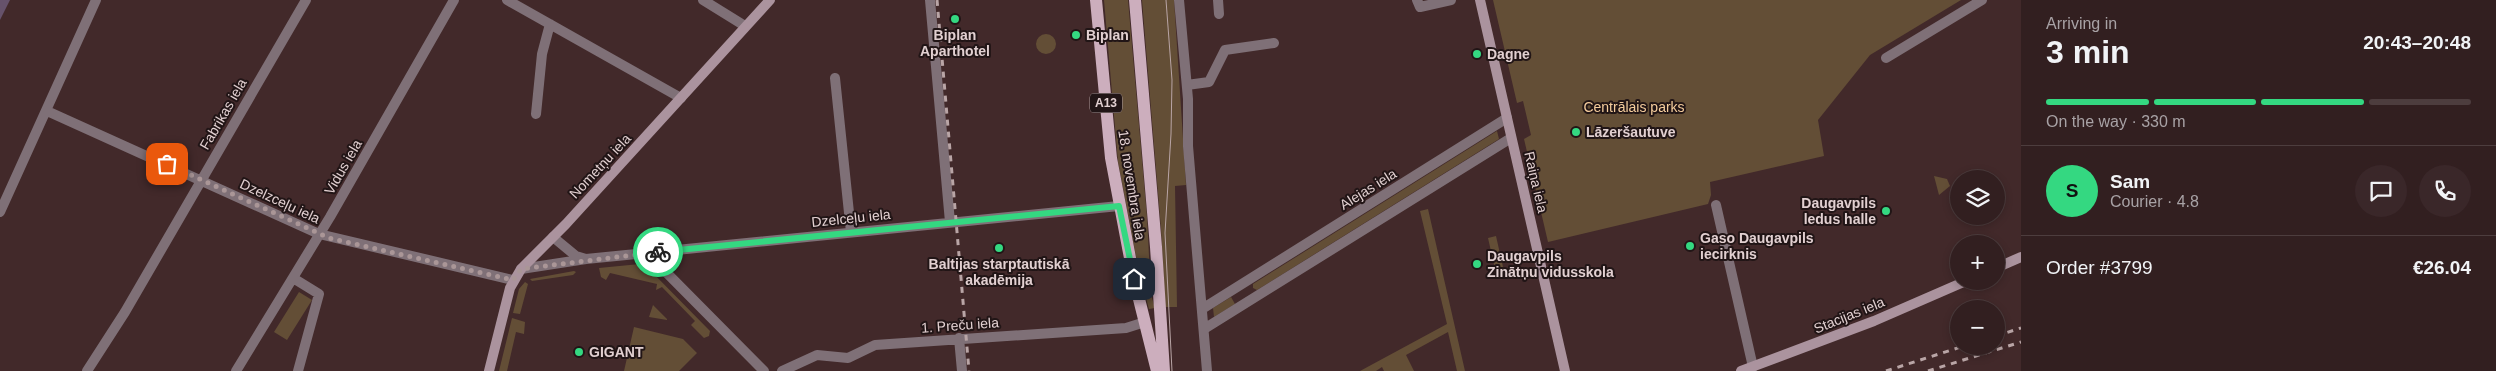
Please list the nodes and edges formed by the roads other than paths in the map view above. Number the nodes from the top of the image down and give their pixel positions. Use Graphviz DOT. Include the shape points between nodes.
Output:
graph roads {
  1 [pos="96,0"];
  2 [pos="306,0"];
  3 [pos="454,0"];
  4 [pos="507,0"];
  5 [pos="703,0"];
  6 [pos="770,0"];
  7 [pos="930,0"];
  8 [pos="1096,0"];
  9 [pos="1135,0"];
  10 [pos="1179,0"];
  11 [pos="1218,0"];
  12 [pos="1417,0"];
  13 [pos="1451,0"];
  14 [pos="1480,0"];
  15 [pos="1982,0"];
  16 [pos="1436,2"];
  17 [pos="1219,14"];
  18 [pos="550,24"];
  19 [pos="746,26"];
  20 [pos="1274,43"];
  21 [pos="1886,58"];
  22 [pos="834,78"];
  23 [pos="1187,84"];
  24 [pos="681,98"];
  25 [pos="47,111"];
  26 [pos="536,114"];
  27 [pos="1507,118"];
  28 [pos="1511,138"];
  29 [pos="202,180"];
  30 [pos="1716,205"];
  31 [pos="1119,206"];
  32 [pos="0,212"];
  33 [pos="950,222"];
  34 [pos="851,232"];
  35 [pos="319,234"];
  36 [pos="553,237"];
  37 [pos="647,253"];
  38 [pos="2021,257"];
  39 [pos="586,259"];
  40 [pos="2005,264"];
  41 [pos="521,269"];
  42 [pos="293,278"];
  43 [pos="513,280"];
  44 [pos="1244,283"];
  45 [pos="1950,288"];
  46 [pos="1254,298"];
  47 [pos="1202,309"];
  48 [pos="1146,322"];
  49 [pos="1204,329"];
  50 [pos="959,338"];
  51 [pos="1753,367"];
  52 [pos="88,371"];
  53 [pos="236,371"];
  54 [pos="298,371"];
  55 [pos="489,371"];
  56 [pos="764,371"];
  57 [pos="782,371"];
  58 [pos="962,371"];
  59 [pos="1157,371"];
  60 [pos="1164,371"];
  61 [pos="1207,371"];
  62 [pos="1565,371"];
  63 [pos="1741,371"];
  1 -- 25 [label="street"];
  2 -- 29 [label="street, Fabrikas iela"];
  3 -- 35 [label="street, Vidus iela"];
  4 -- 18 [label="street"];
  5 -- 19 [label="street"];
  6 -- 19 [label="street, Nometņu iela"];
  7 -- 33 [label="street"];
  8 -- 31 [label="main road, 18. novembra iela / A13" via="1111,158"];
  9 -- 60 [label="main road, 18. novembra iela"];
  10 -- 23 [label="street"];
  11 -- 17 [label="street"];
  12 -- 16 [label="street" via="1420,7"];
  13 -- 16 [label="street"];
  14 -- 27 [label="street, Raiņa iela"];
  15 -- 21 [label="street"];
  18 -- 24 [label="street"];
  18 -- 26 [label="street" via="542,54"];
  19 -- 24 [label="street, Nometņu iela"];
  20 -- 23 [label="street" via="1225,50 1210,82"];
  22 -- 34 [label="street"];
  23 -- 47 [label="street" via="1188,146"];
  24 -- 36 [label="street, Nometņu iela"];
  25 -- 29 [label="street, Dzelzceļu iela"];
  25 -- 32 [label="street"];
  27 -- 28 [label="street, Raiņa iela"];
  27 -- 44 [label="street, Alejas iela"];
  28 -- 46 [label="street"];
  28 -- 62 [label="street, Raiņa iela"];
  29 -- 35 [label="street, Dzelzceļu iela"];
  29 -- 52 [label="street, Fabrikas iela"];
  30 -- 51 [label="street"];
  31 -- 33 [label="street, Dzelceļu iela"];
  31 -- 48 [label="main road, 18. novembra iela / A13"];
  33 -- 34 [label="street, Dzelceļu iela"];
  34 -- 37 [label="street, Dzelceļu iela"];
  35 -- 42 [label="street, Vidus iela"];
  35 -- 43 [label="street, Dzelzceļu iela"];
  36 -- 39 [label="street" via="576,256"];
  36 -- 41 [label="street, Nometņu iela"];
  37 -- 39 [label="street, Dzelceļu iela"];
  37 -- 56 [label="street"];
  38 -- 40 [label="street"];
  39 -- 41 [label="street, Dzelceļu iela"];
  41 -- 43 [label="street, Nometņu iela"];
  42 -- 53 [label="street, Vidus iela"];
  42 -- 54 [label="street" via="319,294"];
  43 -- 55 [label="street, Nometņu iela"];
  44 -- 46 [label="street"];
  44 -- 47 [label="street, Alejas iela"];
  45 -- 51 [label="street, Stacijas iela"];
  46 -- 49 [label="street"];
  47 -- 49 [label="street"];
  48 -- 50 [label="street, 1. Preču iela" via="1126,328"];
  48 -- 59 [label="main road, 18. novembra iela / A13"];
  49 -- 61 [label="street"];
  50 -- 57 [label="street, 1. Preču iela" via="875,345 848,358 817,355"];
  50 -- 58 [label="street"];
  51 -- 63 [label="street, Stacijas iela"];
}
